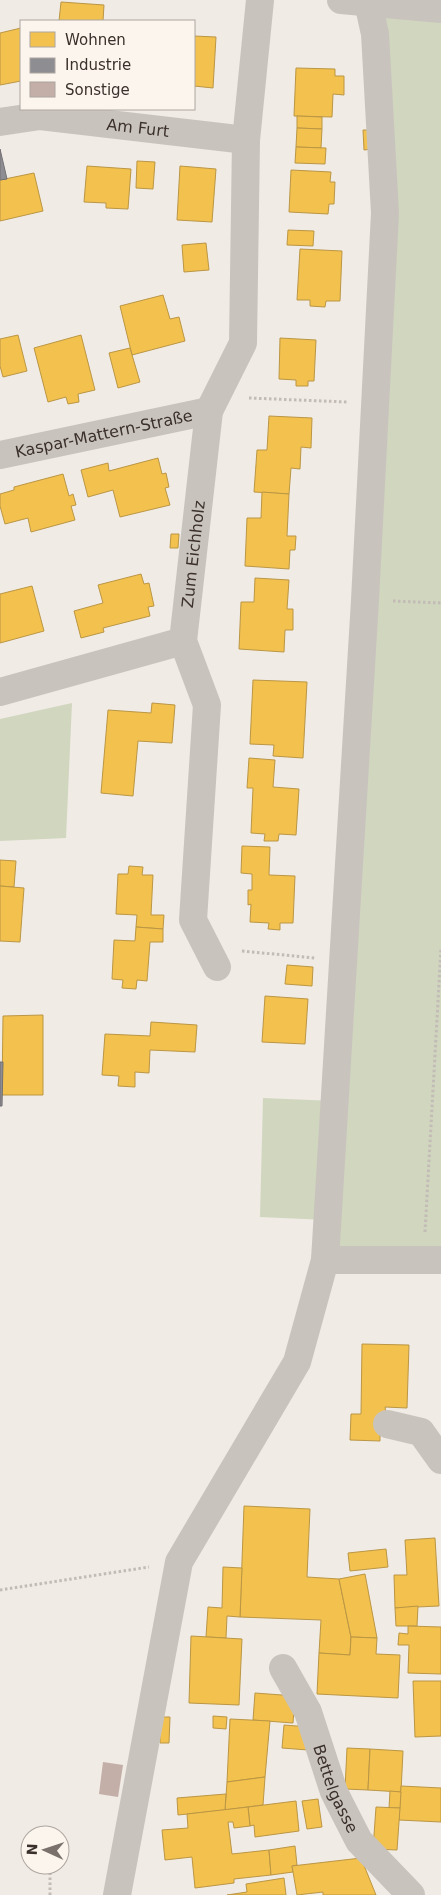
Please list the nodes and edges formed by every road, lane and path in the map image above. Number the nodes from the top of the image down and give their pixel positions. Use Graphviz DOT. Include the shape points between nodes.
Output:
graph roads {
  1 [pos="260,0"];
  2 [pos="341,0"];
  3 [pos="368,2"];
  4 [pos="441,9"];
  5 [pos="0,122"];
  6 [pos="246,140"];
  7 [pos="375,403"];
  8 [pos="212,404"];
  9 [pos="0,455"];
  10 [pos="365,600"];
  11 [pos="441,603"];
  12 [pos="184,641"];
  13 [pos="0,692"];
  14 [pos="441,948"];
  15 [pos="212,957"];
  16 [pos="343,961"];
  17 [pos="326,1260"];
  18 [pos="432,1260"];
  19 [pos="387,1424"];
  20 [pos="441,1460"];
  21 [pos="179,1562"];
  22 [pos="0,1590"];
  23 [pos="282,1668"];
  24 [pos="50,1875"];
  25 [pos="50,1895"];
  26 [pos="117,1895"];
  27 [pos="411,1895"];
  1 -- 6 [label="street, Zum Eichholz"];
  2 -- 3 [label="street"];
  3 -- 4 [label="street"];
  3 -- 7 [label="street" via="375,34 385,213"];
  5 -- 6 [label="street, Am Furt" via="40,116"];
  6 -- 8 [label="street, Zum Eichholz" via="243,343"];
  7 -- 8 [label="path"];
  7 -- 10 [label="street"];
  8 -- 9 [label="street, Kaspar-Mattern-Straße"];
  8 -- 12 [label="street, Zum Eichholz"];
  10 -- 11 [label="path"];
  10 -- 16 [label="street"];
  12 -- 13 [label="street"];
  12 -- 15 [label="street, Zum Eichholz" via="207,705 193,920"];
  14 -- 18 [label="path"];
  15 -- 16 [label="path"];
  16 -- 17 [label="street"];
  17 -- 18 [label="street"];
  17 -- 21 [label="street" via="297,1362"];
  19 -- 20 [label="street" via="421,1432"];
  21 -- 22 [label="path"];
  21 -- 26 [label="street"];
  23 -- 27 [label="street, Bettelgasse" via="308,1712 334,1792 359,1841"];
  24 -- 25 [label="path"];
}
